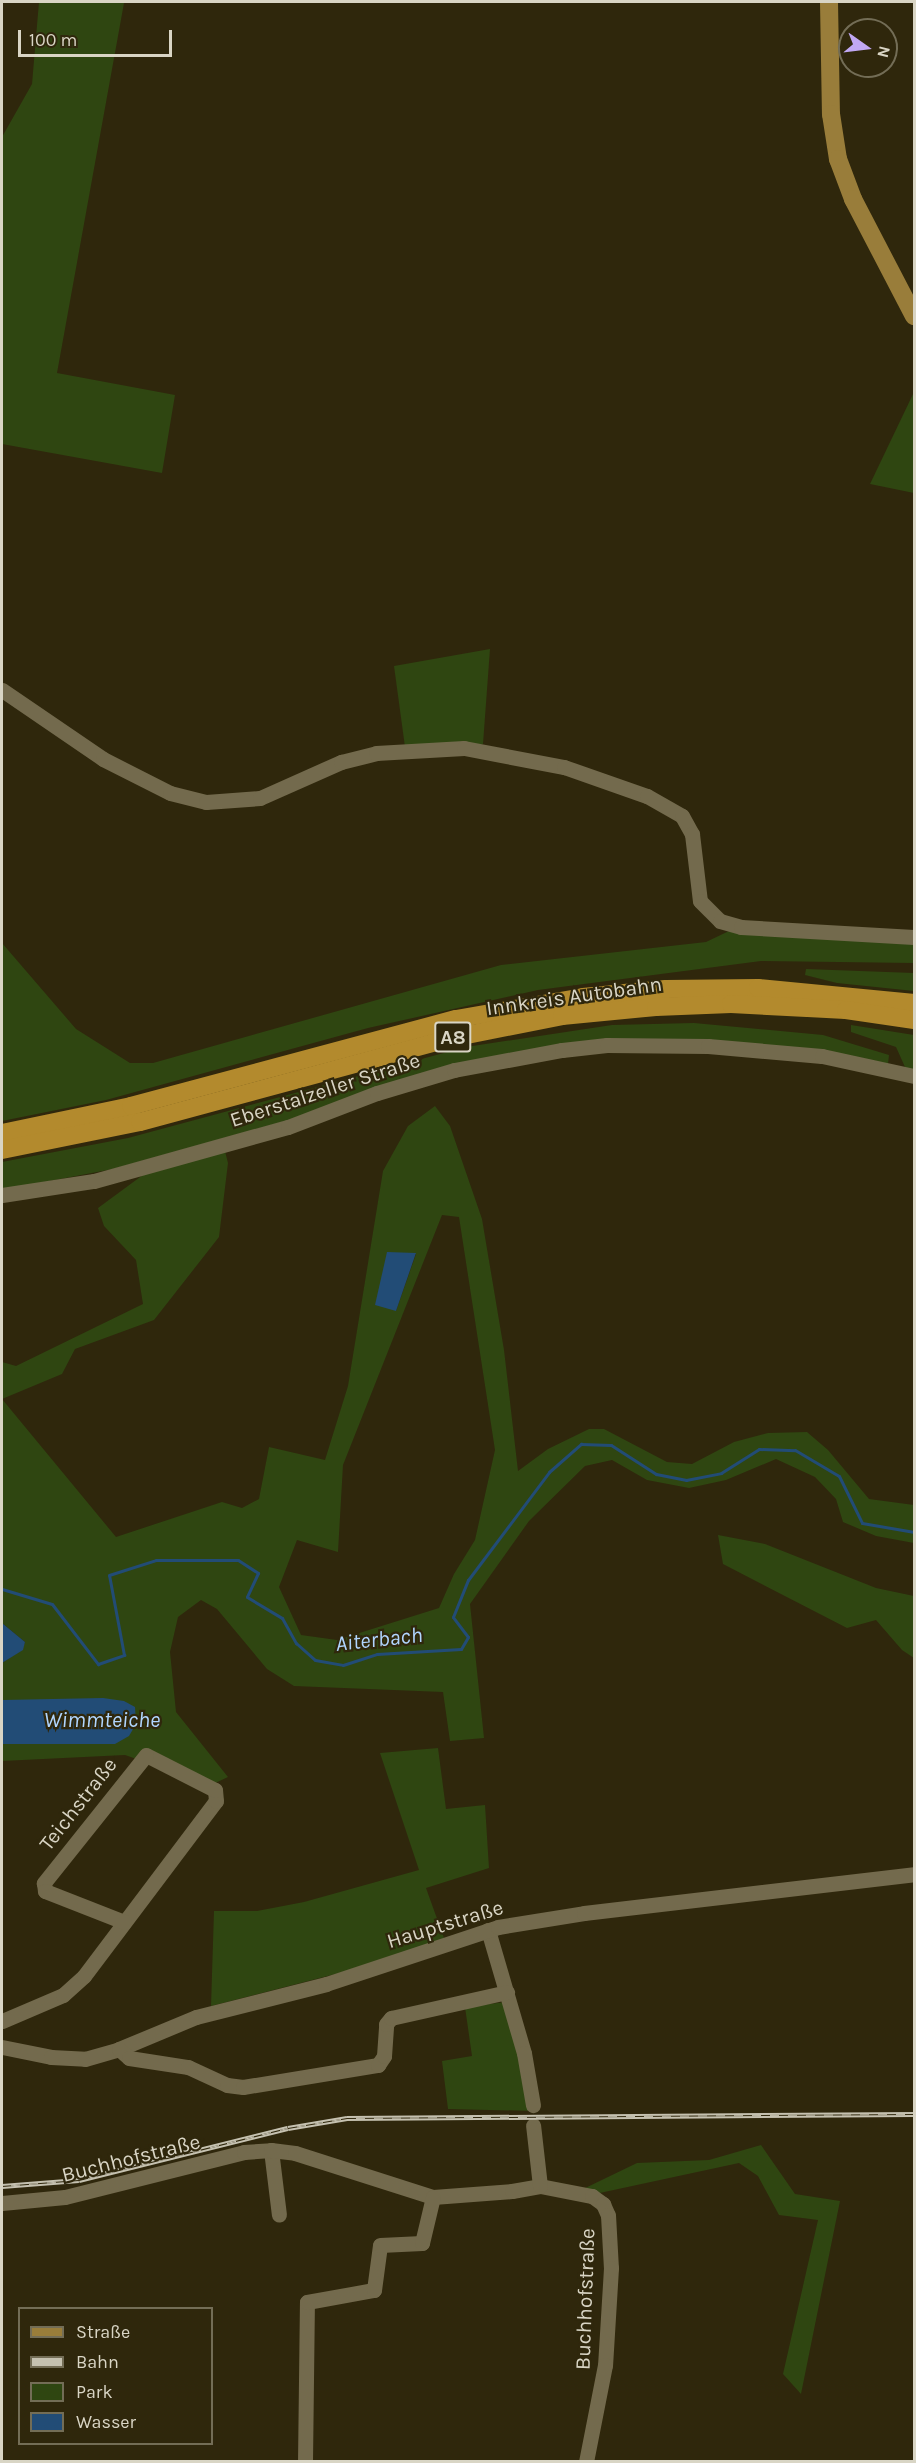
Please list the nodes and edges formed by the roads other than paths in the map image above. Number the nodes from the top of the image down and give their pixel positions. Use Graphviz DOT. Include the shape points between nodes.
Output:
graph roads {
  1 [pos="829,2"];
  2 [pos="915,316"];
  3 [pos="2,690"];
  4 [pos="915,937"];
  5 [pos="915,1003"];
  6 [pos="915,1020"];
  7 [pos="915,1076"];
  8 [pos="2,1133"];
  9 [pos="2,1150"];
  10 [pos="2,1196"];
  11 [pos="915,1874"];
  12 [pos="124,1922"];
  13 [pos="488,1930"];
  14 [pos="507,1992"];
  15 [pos="2,2021"];
  16 [pos="2,2046"];
  17 [pos="120,2049"];
  18 [pos="532,2105"];
  19 [pos="533,2125"];
  20 [pos="271,2150"];
  21 [pos="540,2186"];
  22 [pos="433,2197"];
  23 [pos="2,2203"];
  24 [pos="279,2215"];
  25 [pos="305,2462"];
  26 [pos="586,2462"];
  1 -- 2 [label="main road" via="831,114 838,159 857,207"];
  3 -- 4 [label="street" via="103,759 170,793 206,802 260,798 341,762 396,751 464,748 564,767 647,796 682,816 692,834 700,901 720,921 751,928"];
  5 -- 8 [label="highway, Innkreis Autobahn / A8" via="758,988 666,989 583,997 456,1020 152,1101"];
  6 -- 9 [label="highway, Innkreis Autobahn / A8" via="846,1010 741,1005 656,1006 572,1015 452,1038 140,1122"];
  7 -- 10 [label="street, Eberstalzeller Straße" via="822,1056 708,1046 608,1045 562,1050 454,1070 377,1093 288,1127 94,1181"];
  11 -- 13 [label="street, Hauptstraße" via="584,1912"];
  12 -- 12 [label="street, Teichstraße" via="45,1891 44,1883 146,1755 214,1790 216,1801"];
  12 -- 15 [label="street, Teichstraße" via="84,1976 63,1995"];
  13 -- 14 [label="street"];
  13 -- 17 [label="street, Hauptstraße" via="326,1984 196,2017"];
  14 -- 17 [label="street" via="392,2018 386,2024 384,2056 378,2065 243,2087 227,2085 189,2067 129,2058"];
  14 -- 18 [label="street" via="527,2064"];
  16 -- 17 [label="street, Hauptstraße" via="69,2059"];
  19 -- 21 [label="street"];
  20 -- 22 [label="street, Buchhofstraße" via="296,2153"];
  20 -- 23 [label="street, Buchhofstraße" via="223,2157 65,2197"];
  20 -- 24 [label="street"];
  21 -- 22 [label="street, Buchhofstraße"];
  21 -- 26 [label="street, Buchhofstraße" via="592,2196 603,2204 608,2216 611,2268 605,2365"];
  22 -- 25 [label="street" via="422,2243 380,2245 374,2290 307,2302"];
}
